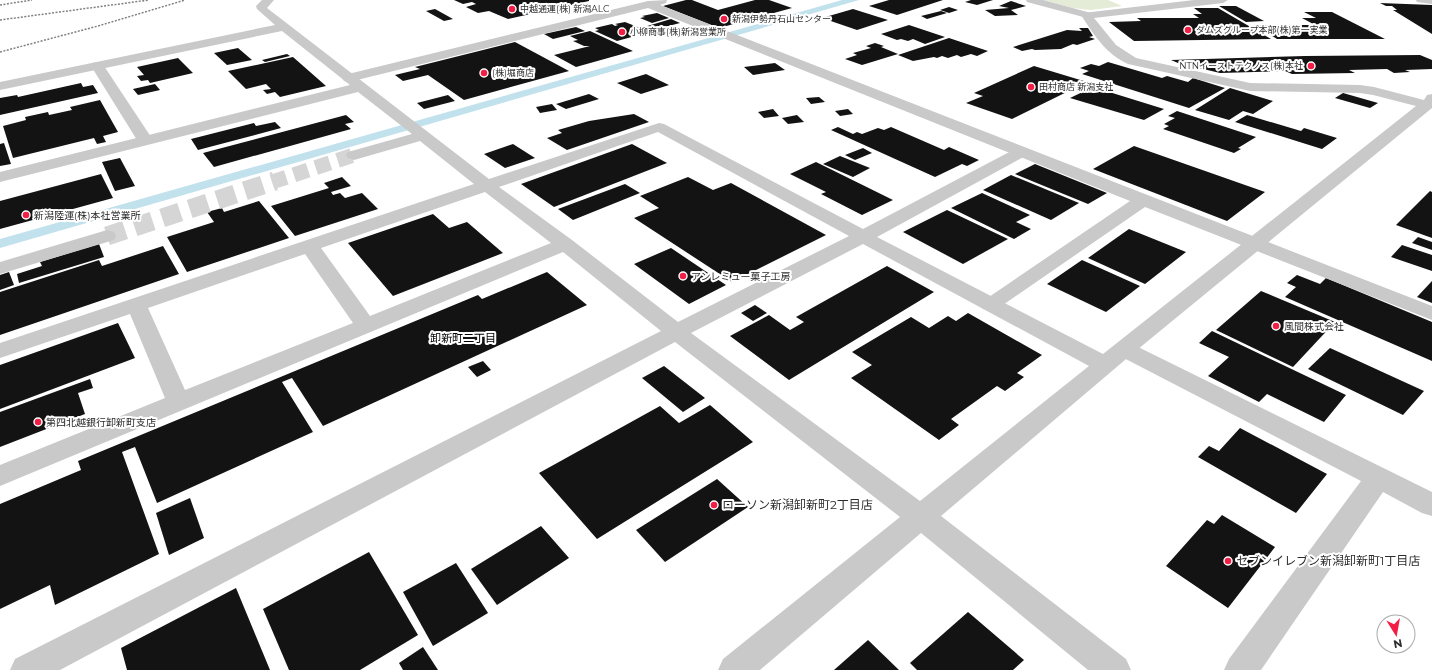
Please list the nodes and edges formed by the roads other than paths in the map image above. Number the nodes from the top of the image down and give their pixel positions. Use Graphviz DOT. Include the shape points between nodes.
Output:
graph roads {
  1 [pos="269,0"];
  2 [pos="666,0"];
  3 [pos="1032,0"];
  4 [pos="1223,0"];
  5 [pos="1421,0"];
  6 [pos="1432,1"];
  7 [pos="648,4"];
  8 [pos="1087,15"];
  9 [pos="284,27"];
  10 [pos="97,66"];
  11 [pos="354,82"];
  12 [pos="0,86"];
  13 [pos="1430,103"];
  14 [pos="422,136"];
  15 [pos="145,140"];
  16 [pos="1021,152"];
  17 [pos="354,155"];
  18 [pos="0,177"];
  19 [pos="486,185"];
  20 [pos="1143,200"];
  21 [pos="108,236"];
  22 [pos="862,237"];
  23 [pos="1254,243"];
  24 [pos="565,244"];
  25 [pos="310,245"];
  26 [pos="0,268"];
  27 [pos="136,304"];
  28 [pos="990,305"];
  29 [pos="1432,314"];
  30 [pos="366,326"];
  31 [pos="676,332"];
  32 [pos="1124,349"];
  33 [pos="0,350"];
  34 [pos="1105,365"];
  35 [pos="179,403"];
  36 [pos="0,476"];
  37 [pos="1378,478"];
  38 [pos="1432,506"];
  39 [pos="920,516"];
  40 [pos="27,670"];
  41 [pos="735,670"];
  42 [pos="1114,670"];
  43 [pos="1241,670"];
  1 -- 9 [label="street" via="261,6 262,9"];
  2 -- 7 [label="street"];
  3 -- 8 [label="street"];
  4 -- 8 [label="street"];
  5 -- 6 [label="street"];
  7 -- 11 [label="street"];
  7 -- 16 [label="street"];
  8 -- 13 [label="street" via="1109,46 1123,58 1132,61 1250,87 1360,89"];
  9 -- 10 [label="street"];
  9 -- 11 [label="street"];
  10 -- 12 [label="street"];
  10 -- 15 [label="street"];
  11 -- 14 [label="street"];
  11 -- 15 [label="street"];
  13 -- 23 [label="street"];
  14 -- 17 [label="street"];
  14 -- 19 [label="street"];
  15 -- 18 [label="street"];
  16 -- 20 [label="street"];
  16 -- 22 [label="street"];
  19 -- 22 [label="street" via="659,127"];
  19 -- 24 [label="street"];
  19 -- 25 [label="street"];
  20 -- 23 [label="street"];
  20 -- 28 [label="street"];
  21 -- 26 [label="street"];
  22 -- 28 [label="street"];
  22 -- 31 [label="street"];
  23 -- 29 [label="street"];
  23 -- 32 [label="street"];
  24 -- 30 [label="street"];
  24 -- 31 [label="street"];
  25 -- 27 [label="street"];
  25 -- 30 [label="street"];
  27 -- 33 [label="street"];
  27 -- 35 [label="street"];
  28 -- 34 [label="street"];
  30 -- 35 [label="street"];
  31 -- 39 [label="street"];
  31 -- 40 [label="street"];
  32 -- 34 [label="street"];
  32 -- 37 [label="street"];
  34 -- 39 [label="street"];
  35 -- 36 [label="street"];
  37 -- 38 [label="street"];
  37 -- 43 [label="street"];
  39 -- 41 [label="street"];
  39 -- 42 [label="street"];
}
